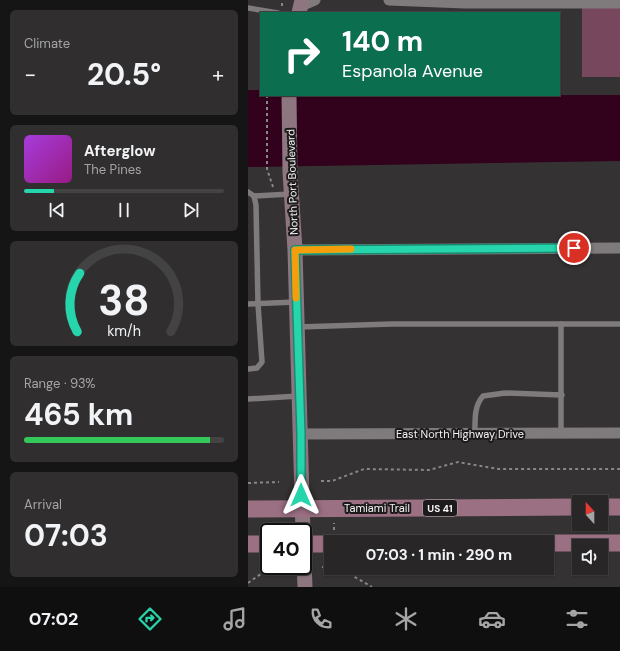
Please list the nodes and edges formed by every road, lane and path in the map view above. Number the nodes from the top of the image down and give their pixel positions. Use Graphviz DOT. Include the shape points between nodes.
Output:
graph roads {
  1 [pos="315,0"];
  2 [pos="389,0"];
  3 [pos="620,4"];
  4 [pos="300,6"];
  5 [pos="248,8"];
  6 [pos="272,12"];
  7 [pos="267,96"];
  8 [pos="289,96"];
  9 [pos="248,192"];
  10 [pos="291,194"];
  11 [pos="274,195"];
  12 [pos="254,196"];
  13 [pos="620,248"];
  14 [pos="295,250"];
  15 [pos="297,302"];
  16 [pos="248,304"];
  17 [pos="258,304"];
  18 [pos="562,324"];
  19 [pos="620,324"];
  20 [pos="297,327"];
  21 [pos="248,369"];
  22 [pos="562,395"];
  23 [pos="300,396"];
  24 [pos="248,399"];
  25 [pos="561,433"];
  26 [pos="620,433"];
  27 [pos="301,434"];
  28 [pos="475,434"];
  29 [pos="620,469"];
  30 [pos="321,481"];
  31 [pos="279,482"];
  32 [pos="248,483"];
  33 [pos="572,507"];
  34 [pos="608,507"];
  35 [pos="620,507"];
  36 [pos="301,508"];
  37 [pos="248,509"];
  38 [pos="302,523"];
  39 [pos="334,523"];
  40 [pos="332,535"];
  41 [pos="312,538"];
  42 [pos="324,538"];
  43 [pos="620,542"];
  44 [pos="554,543"];
  45 [pos="248,544"];
  46 [pos="260,544"];
  47 [pos="260,574"];
  48 [pos="304,575"];
  49 [pos="351,575"];
  50 [pos="248,583"];
  51 [pos="305,587"];
  52 [pos="372,587"];
  1 -- 4 [label="street"];
  2 -- 3 [label="street"];
  5 -- 6 [label="lane"];
  7 -- 11 [label="path" via="267,169"];
  8 -- 10 [label="street, North Port Boulevard"];
  9 -- 12 [label="lane"];
  10 -- 11 [label="lane"];
  10 -- 14 [label="street, North Port Boulevard"];
  11 -- 12 [label="lane"];
  12 -- 17 [label="lane"];
  13 -- 14 [label="street"];
  14 -- 15 [label="street, North Port Boulevard"];
  15 -- 17 [label="lane"];
  15 -- 20 [label="street, North Port Boulevard"];
  16 -- 17 [label="lane"];
  17 -- 21 [label="lane" via="262,362 257,368"];
  18 -- 19 [label="lane"];
  18 -- 20 [label="lane"];
  18 -- 22 [label="lane"];
  20 -- 23 [label="street, North Port Boulevard"];
  22 -- 25 [label="lane"];
  22 -- 28 [label="lane" via="505,393 483,396 478,401 476,409"];
  23 -- 24 [label="lane"];
  23 -- 27 [label="street, North Port Boulevard"];
  25 -- 26 [label="street, East North Highway Drive"];
  25 -- 28 [label="street, East North Highway Drive"];
  27 -- 28 [label="street, East North Highway Drive"];
  27 -- 36 [label="street, North Port Boulevard"];
  29 -- 30 [label="path" via="498,469 458,462 429,470 364,469"];
  31 -- 32 [label="path"];
  33 -- 36 [label="main road, Tamiami Trail / US 41"];
  34 -- 35 [label="main road"];
  36 -- 37 [label="main road, Tamiami Trail / US 41"];
  36 -- 38 [label="street, North Port Boulevard"];
  39 -- 40 [label="path"];
  41 -- 42 [label="main road"];
  43 -- 44 [label="main road"];
  45 -- 46 [label="main road"];
  47 -- 50 [label="path"];
  48 -- 51 [label="street, North Port Boulevard"];
  49 -- 52 [label="path"];
}
